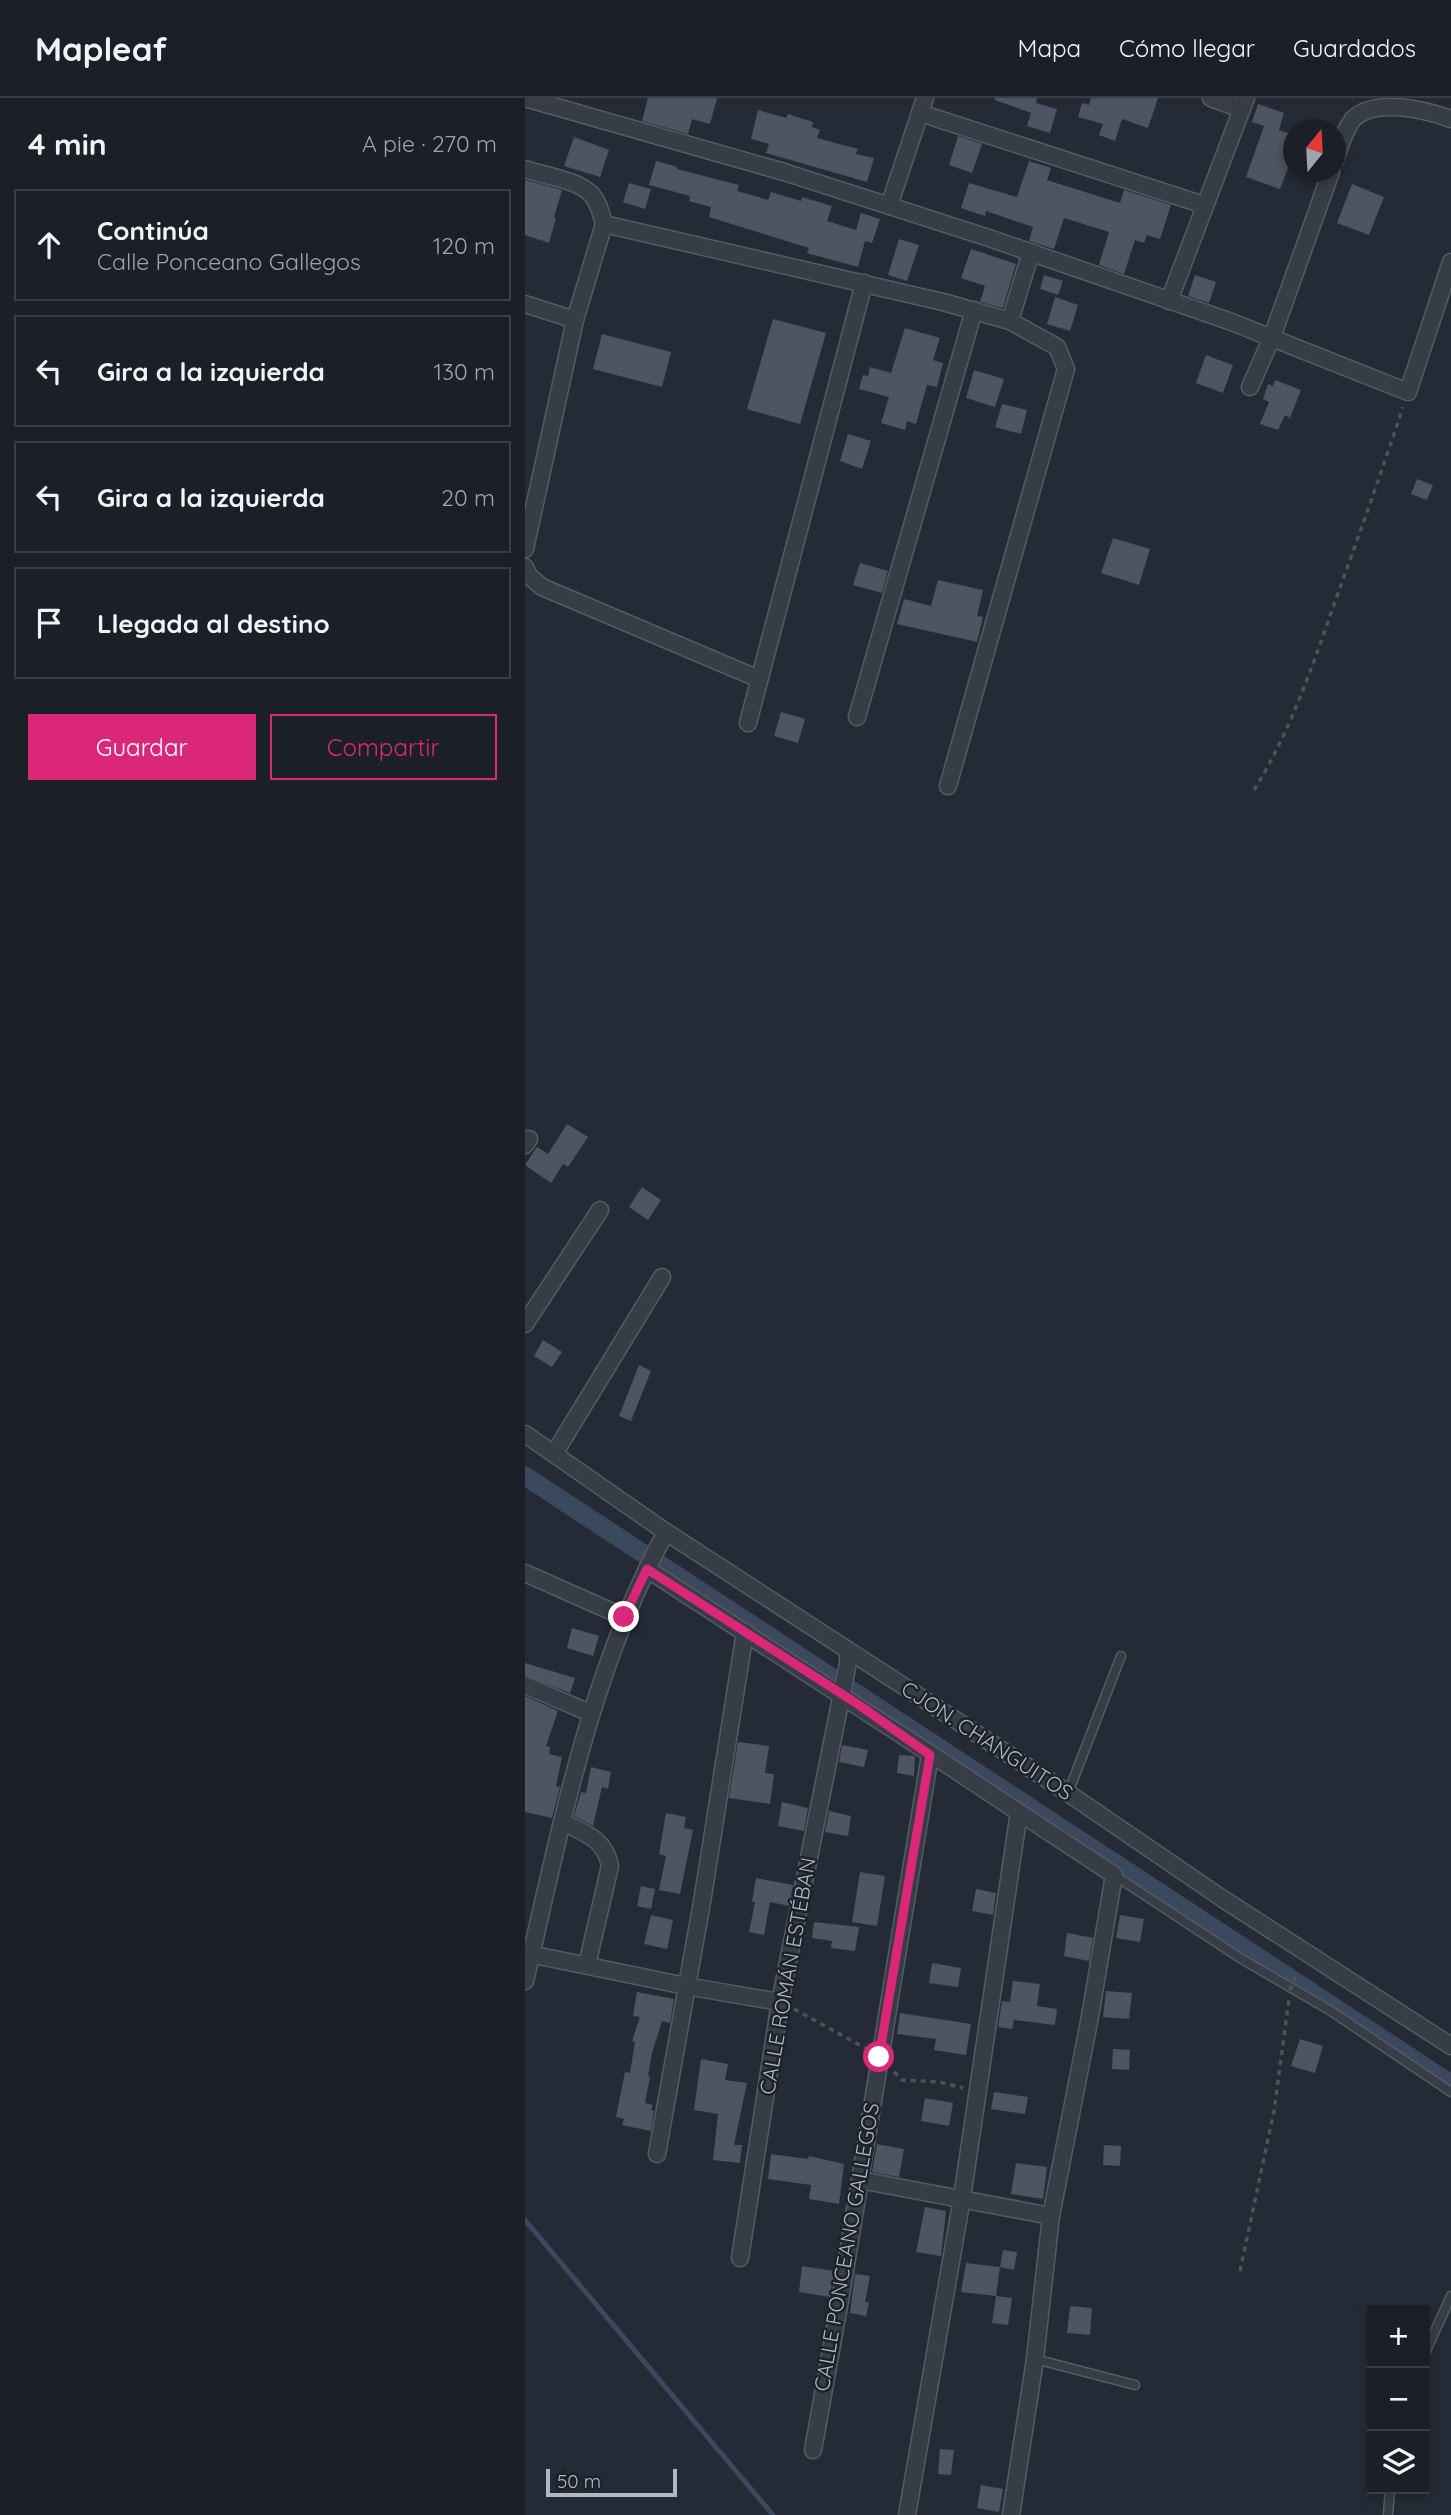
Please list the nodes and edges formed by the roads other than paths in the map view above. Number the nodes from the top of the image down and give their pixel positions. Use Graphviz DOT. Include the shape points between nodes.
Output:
graph roads {
  1 [pos="1211,98"];
  2 [pos="526,102"];
  3 [pos="1244,104"];
  4 [pos="922,106"];
  5 [pos="1451,119"];
  6 [pos="1346,135"];
  7 [pos="525,169"];
  8 [pos="1327,182"];
  9 [pos="1204,205"];
  10 [pos="889,206"];
  11 [pos="604,224"];
  12 [pos="1031,252"];
  13 [pos="1451,261"];
  14 [pos="864,283"];
  15 [pos="1169,301"];
  16 [pos="525,304"];
  17 [pos="974,310"];
  18 [pos="575,320"];
  19 [pos="1010,321"];
  20 [pos="1272,337"];
  21 [pos="1250,387"];
  22 [pos="525,549"];
  23 [pos="525,567"];
  24 [pos="759,679"];
  25 [pos="857,717"];
  26 [pos="748,723"];
  27 [pos="948,786"];
  28 [pos="600,1210"];
  29 [pos="662,1277"];
  30 [pos="525,1324"];
  31 [pos="525,1434"];
  32 [pos="554,1454"];
  33 [pos="663,1538"];
  34 [pos="649,1565"];
  35 [pos="525,1573"];
  36 [pos="624,1617"];
  37 [pos="745,1632"];
  38 [pos="1121,1656"];
  39 [pos="848,1657"];
  40 [pos="525,1685"];
  41 [pos="842,1690"];
  42 [pos="590,1713"];
  43 [pos="930,1755"];
  44 [pos="1068,1793"];
  45 [pos="1019,1812"];
  46 [pos="563,1822"];
  47 [pos="1114,1875"];
  48 [pos="528,1954"];
  49 [pos="587,1965"];
  50 [pos="525,1981"];
  51 [pos="686,1986"];
  52 [pos="780,2002"];
  53 [pos="1451,2046"];
  54 [pos="1451,2092"];
  55 [pos="657,2154"];
  56 [pos="860,2180"];
  57 [pos="962,2198"];
  58 [pos="1051,2216"];
  59 [pos="740,2258"];
  60 [pos="1451,2296"];
  61 [pos="1430,2342"];
  62 [pos="1035,2360"];
  63 [pos="1135,2385"];
  64 [pos="813,2450"];
  65 [pos="1390,2494"];
  66 [pos="907,2515"];
  67 [pos="1010,2515"];
  68 [pos="1388,2515"];
  1 -- 3 [label="street"];
  2 -- 10 [label="street"];
  3 -- 9 [label="street"];
  4 -- 9 [label="street"];
  4 -- 10 [label="street"];
  5 -- 6 [label="street" via="1386,103 1366,107 1353,119"];
  7 -- 11 [label="street" via="590,193"];
  8 -- 20 [label="street"];
  9 -- 15 [label="street"];
  10 -- 12 [label="street"];
  11 -- 14 [label="street"];
  11 -- 18 [label="street"];
  12 -- 15 [label="street"];
  12 -- 19 [label="street"];
  13 -- 20 [label="street" via="1408,392"];
  14 -- 17 [label="street"];
  14 -- 24 [label="street"];
  15 -- 20 [label="street"];
  16 -- 18 [label="street"];
  17 -- 19 [label="street"];
  17 -- 25 [label="street"];
  18 -- 22 [label="street"];
  19 -- 27 [label="street" via="1057,347 1066,369"];
  20 -- 21 [label="street"];
  23 -- 24 [label="street" via="542,587"];
  24 -- 26 [label="street"];
  28 -- 30 [label="street"];
  29 -- 32 [label="street"];
  31 -- 32 [label="street, CJON. CHANGUITOS"];
  32 -- 33 [label="street, CJON. CHANGUITOS"];
  33 -- 34 [label="street"];
  33 -- 39 [label="street, CJON. CHANGUITOS"];
  34 -- 36 [label="street"];
  34 -- 37 [label="street"];
  35 -- 36 [label="street"];
  36 -- 42 [label="street"];
  37 -- 41 [label="street"];
  37 -- 51 [label="street"];
  38 -- 44 [label="lane"];
  39 -- 41 [label="street, CALLE ROMÁN ESTÉBAN"];
  39 -- 44 [label="street, CJON. CHANGUITOS"];
  40 -- 42 [label="street"];
  41 -- 43 [label="street"];
  41 -- 52 [label="street, CALLE ROMÁN ESTÉBAN"];
  42 -- 46 [label="street"];
  43 -- 45 [label="street"];
  43 -- 56 [label="street, CALLE PONCEANO GALLEGOS"];
  44 -- 53 [label="street, CJON. CHANGUITOS" via="1213,1893"];
  45 -- 47 [label="street"];
  45 -- 57 [label="street"];
  46 -- 48 [label="street"];
  46 -- 49 [label="street" via="595,1839 607,1851 610,1866"];
  47 -- 54 [label="lane"];
  47 -- 58 [label="street"];
  48 -- 49 [label="street"];
  48 -- 50 [label="street"];
  49 -- 51 [label="street"];
  51 -- 52 [label="street"];
  51 -- 55 [label="street"];
  52 -- 59 [label="street, CALLE ROMÁN ESTÉBAN"];
  56 -- 57 [label="street"];
  56 -- 64 [label="street, CALLE PONCEANO GALLEGOS"];
  57 -- 58 [label="street"];
  57 -- 66 [label="street"];
  58 -- 62 [label="street"];
  60 -- 61 [label="lane"];
  62 -- 63 [label="lane"];
  62 -- 67 [label="street"];
  65 -- 68 [label="lane"];
}
